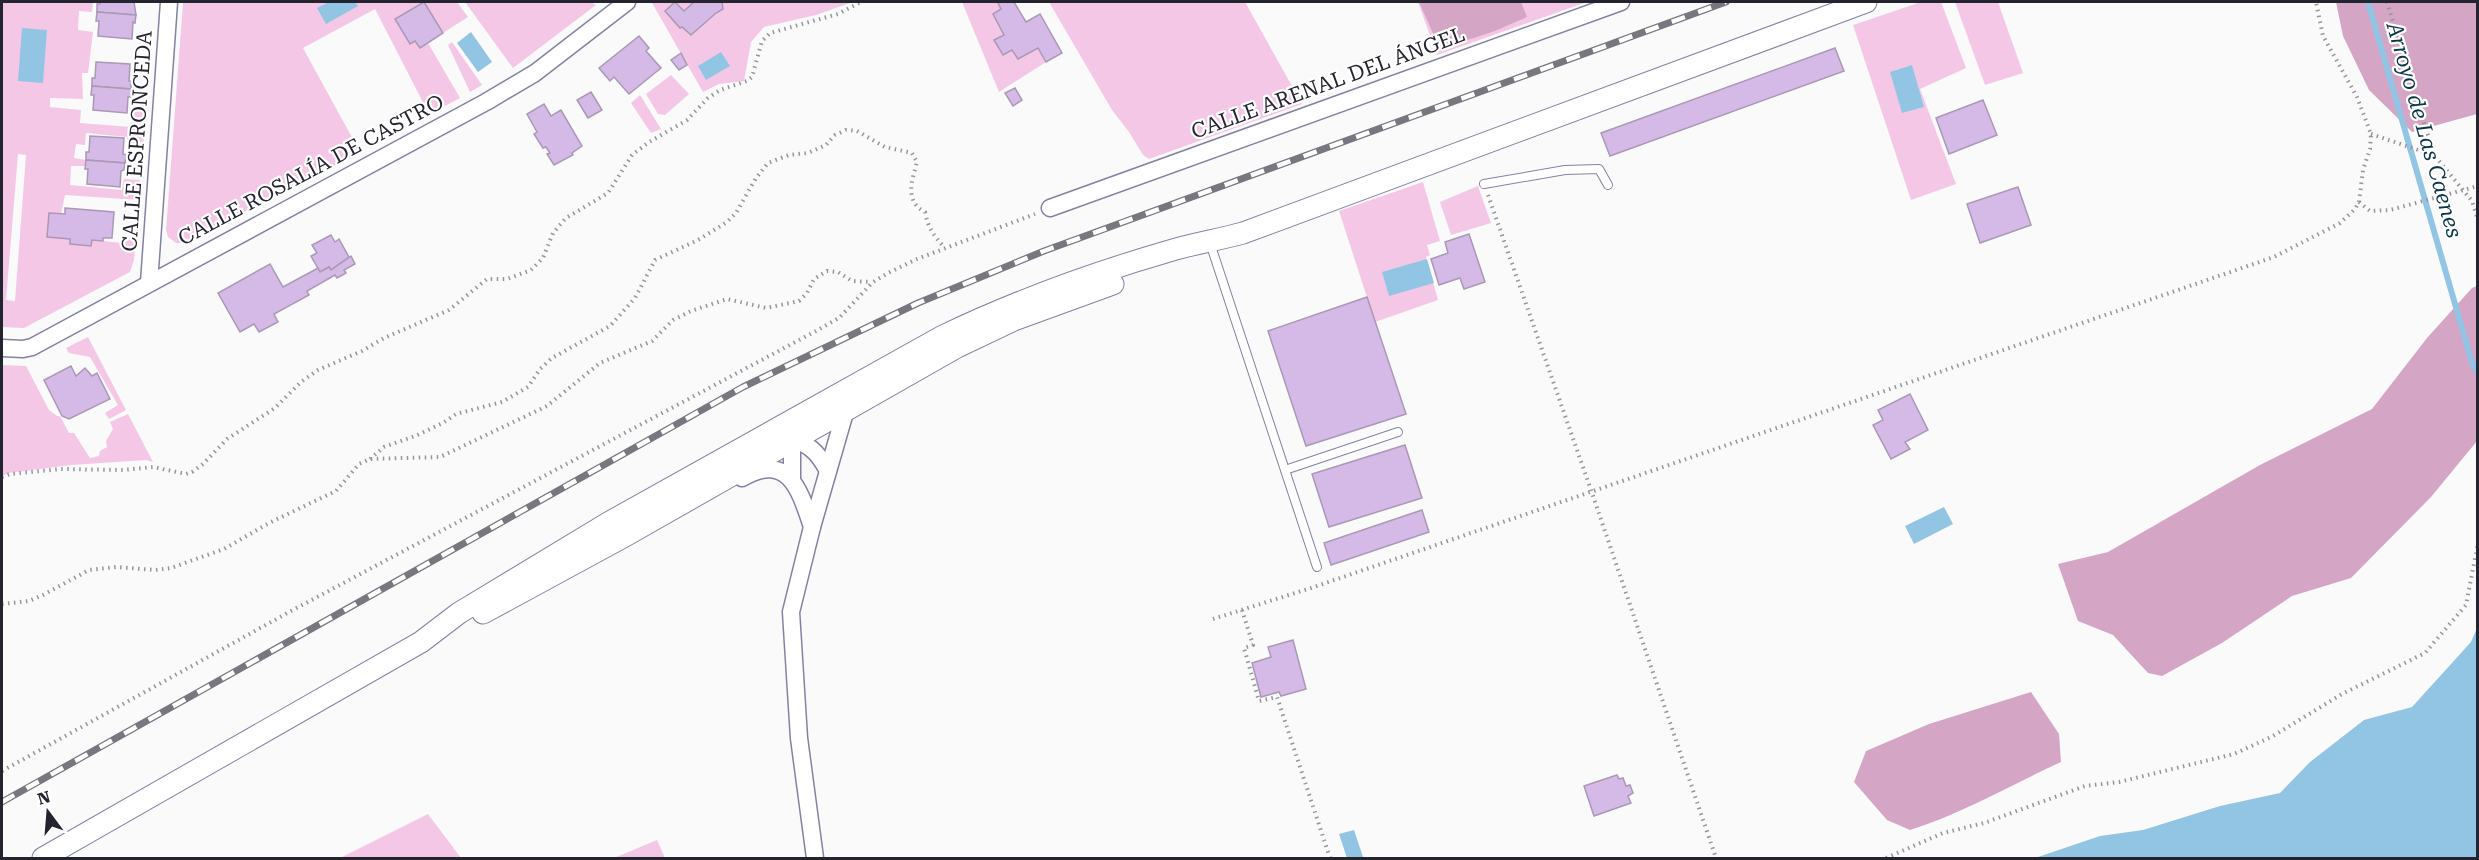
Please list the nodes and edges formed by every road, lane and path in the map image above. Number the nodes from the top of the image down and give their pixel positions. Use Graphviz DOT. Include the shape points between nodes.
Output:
graph roads {
  1 [pos="169,2"];
  2 [pos="627,2"];
  3 [pos="861,2"];
  4 [pos="1621,2"];
  5 [pos="1866,2"];
  6 [pos="2316,2"];
  7 [pos="2387,2"];
  8 [pos="2371,134"];
  9 [pos="2434,155"];
  10 [pos="1484,184"];
  11 [pos="1608,184"];
  12 [pos="2478,186"];
  13 [pos="2465,191"];
  14 [pos="2359,202"];
  15 [pos="1050,208"];
  16 [pos="2477,220"];
  17 [pos="1210,242"];
  18 [pos="945,248"];
  19 [pos="873,282"];
  20 [pos="148,283"];
  21 [pos="944,336"];
  22 [pos="2,348"];
  23 [pos="846,410"];
  24 [pos="1398,432"];
  25 [pos="792,440"];
  26 [pos="369,459"];
  27 [pos="1285,470"];
  28 [pos="828,471"];
  29 [pos="2,477"];
  30 [pos="792,478"];
  31 [pos="1591,490"];
  32 [pos="608,523"];
  33 [pos="812,527"];
  34 [pos="626,536"];
  35 [pos="2478,543"];
  36 [pos="1317,567"];
  37 [pos="2,604"];
  38 [pos="1242,609"];
  39 [pos="1213,619"];
  40 [pos="421,642"];
  41 [pos="2,771"];
  42 [pos="43,858"];
  43 [pos="814,858"];
  44 [pos="1330,858"];
  45 [pos="1716,858"];
  46 [pos="1886,858"];
  1 -- 20 [label="street, CALLE ESPRONCEDA"];
  2 -- 20 [label="street, CALLE ROSALÍA DE CASTRO" via="535,73 486,102"];
  3 -- 29 [label="path" via="838,14 770,33 762,41 752,77 720,90 687,120 632,154 608,193 572,214 553,233 543,258 531,270 507,279 487,279 449,310 318,370 275,408 227,439 192,472 153,467 123,471 61,469"];
  4 -- 15 [label="street, CALLE ARENAL DEL ÁNGEL"];
  5 -- 17 [label="street"];
  6 -- 8 [label="path" via="2323,36"];
  7 -- 9 [label="path"];
  8 -- 9 [label="path"];
  8 -- 14 [label="path"];
  9 -- 13 [label="path"];
  10 -- 11 [label="lane" via="1565,170 1599,169"];
  10 -- 31 [label="path"];
  12 -- 13 [label="path"];
  13 -- 14 [label="path" via="2390,210 2370,211"];
  13 -- 16 [label="path"];
  14 -- 31 [label="path" via="2340,223 2274,257"];
  15 -- 18 [label="path"];
  17 -- 21 [label="street" via="1055,288"];
  17 -- 23 [label="street" via="1183,258 1014,320 957,347"];
  17 -- 27 [label="lane"];
  18 -- 19 [label="path"];
  18 -- 26 [label="path" via="933,235 925,212 912,197 910,186 917,162 912,153 885,147 857,131 846,130 826,146 768,163 727,222 655,260 636,298 610,326 552,358 528,387 502,402 456,414 384,447"];
  19 -- 26 [label="path" via="852,281 838,272 827,271 814,279 799,301 766,308 727,299 692,311 673,320 652,341 600,363 547,406 440,457"];
  19 -- 41 [label="path" via="839,318 824,327 291,611"];
  20 -- 22 [label="street, CALLE ROSALÍA DE CASTRO" via="32,346"];
  21 -- 25 [label="street" via="927,352 816,415"];
  21 -- 32 [label="street"];
  23 -- 25 [label="street"];
  23 -- 28 [label="street"];
  24 -- 27 [label="lane"];
  25 -- 28 [label="street" via="820,456"];
  25 -- 30 [label="street"];
  25 -- 32 [label="street" via="774,441 646,512"];
  25 -- 34 [label="street"];
  26 -- 37 [label="path" via="359,464 336,491 224,549 171,568 89,570 29,601"];
  27 -- 36 [label="lane"];
  28 -- 33 [label="street"];
  30 -- 33 [label="street"];
  30 -- 34 [label="street" via="769,469 750,473"];
  31 -- 38 [label="path"];
  31 -- 45 [label="path"];
  32 -- 40 [label="street" via="459,613"];
  33 -- 43 [label="street" via="791,612 799,738"];
  34 -- 40 [label="street" via="436,638"];
  35 -- 46 [label="path" via="2466,605 2425,653 2342,694 2273,736 2234,754 2119,782 2085,786 1984,823 1942,833"];
  38 -- 39 [label="path"];
  38 -- 44 [label="path" via="1253,645 1244,648 1259,701 1277,697"];
  40 -- 42 [label="street"];
}
